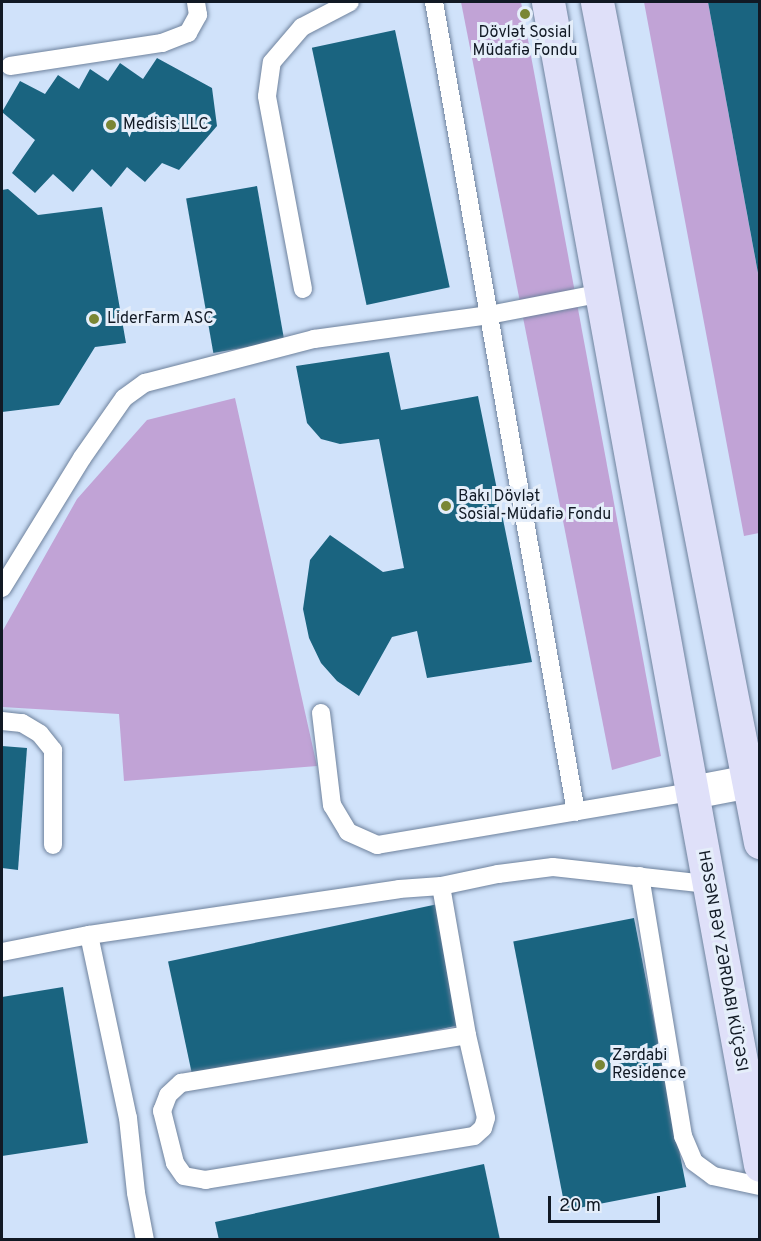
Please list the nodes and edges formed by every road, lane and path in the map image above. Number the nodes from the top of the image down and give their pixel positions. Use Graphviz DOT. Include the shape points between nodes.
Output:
graph roads {
  1 [pos="196,2"];
  2 [pos="350,2"];
  3 [pos="434,2"];
  4 [pos="548,2"];
  5 [pos="597,2"];
  6 [pos="10,66"];
  7 [pos="303,289"];
  8 [pos="602,293"];
  9 [pos="489,315"];
  10 [pos="2,588"];
  11 [pos="321,713"];
  12 [pos="2,721"];
  13 [pos="754,780"];
  14 [pos="692,792"];
  15 [pos="576,812"];
  16 [pos="759,842"];
  17 [pos="53,844"];
  18 [pos="640,876"];
  19 [pos="708,884"];
  20 [pos="441,886"];
  21 [pos="89,935"];
  22 [pos="2,952"];
  23 [pos="467,1035"];
  24 [pos="759,1165"];
  25 [pos="759,1186"];
  26 [pos="145,1239"];
  1 -- 6 [label="lane" via="198,15 188,33 162,43"];
  2 -- 7 [label="lane" via="302,27 273,62 267,96"];
  3 -- 9 [label="lane"];
  4 -- 8 [label="main road, HƏSƏN BƏY ZƏRDABI KÜÇƏSI"];
  5 -- 13 [label="main road"];
  8 -- 9 [label="lane"];
  8 -- 14 [label="main road, HƏSƏN BƏY ZƏRDABI KÜÇƏSI"];
  9 -- 10 [label="lane" via="314,339 145,383 124,398 112,415"];
  9 -- 15 [label="lane"];
  11 -- 15 [label="lane" via="332,806 348,832 377,845"];
  12 -- 17 [label="lane" via="22,723 40,734 53,750"];
  13 -- 14 [label="street"];
  13 -- 16 [label="main road"];
  14 -- 15 [label="lane"];
  14 -- 19 [label="main road, HƏSƏN BƏY ZƏRDABI KÜÇƏSI"];
  18 -- 19 [label="lane"];
  18 -- 20 [label="lane" via="553,867"];
  18 -- 25 [label="lane" via="683,1136 694,1162 713,1176"];
  19 -- 24 [label="main road, HƏSƏN BƏY ZƏRDABI KÜÇƏSI"];
  20 -- 21 [label="lane"];
  20 -- 23 [label="lane"];
  21 -- 22 [label="lane"];
  21 -- 26 [label="lane" via="128,1118"];
  23 -- 23 [label="lane" via="181,1083 168,1095 162,1111 175,1163 184,1176 206,1180 474,1136 483,1128 486,1118"];
}
